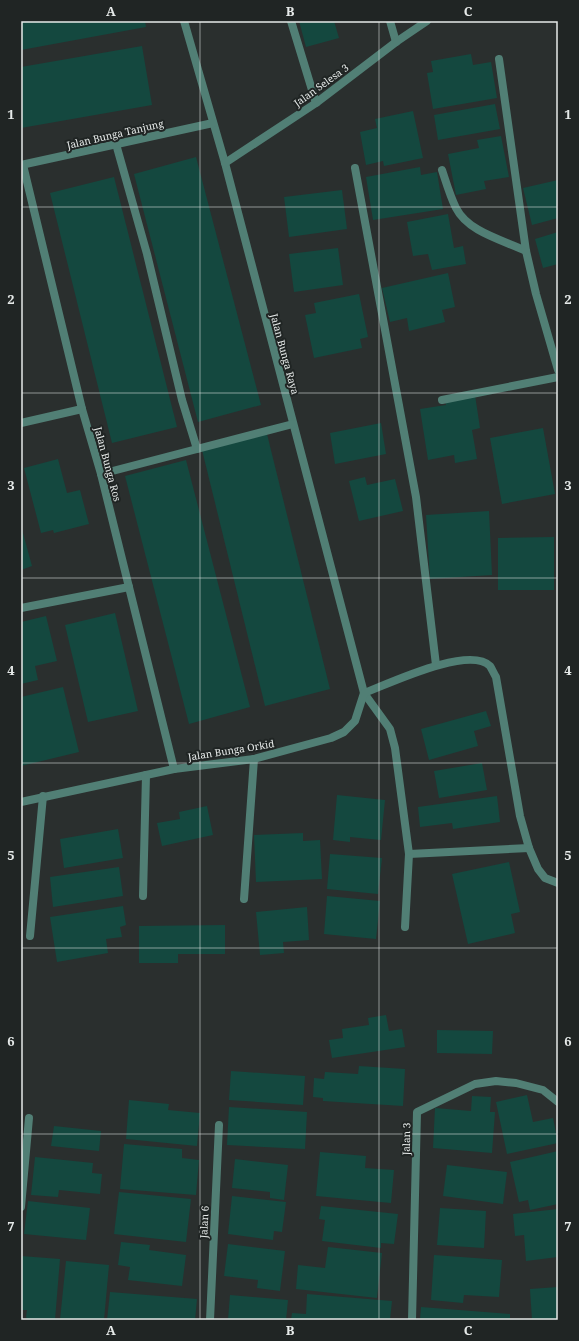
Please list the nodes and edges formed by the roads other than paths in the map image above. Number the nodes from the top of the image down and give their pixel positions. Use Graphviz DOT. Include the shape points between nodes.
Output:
graph roads {
  1 [pos="184,21"];
  2 [pos="292,21"];
  3 [pos="390,21"];
  4 [pos="427,21"];
  5 [pos="396,42"];
  6 [pos="499,60"];
  7 [pos="316,103"];
  8 [pos="213,122"];
  9 [pos="116,144"];
  10 [pos="224,163"];
  11 [pos="22,165"];
  12 [pos="355,168"];
  13 [pos="442,170"];
  14 [pos="526,250"];
  15 [pos="558,370"];
  16 [pos="558,377"];
  17 [pos="442,400"];
  18 [pos="82,409"];
  19 [pos="21,423"];
  20 [pos="293,424"];
  21 [pos="197,449"];
  22 [pos="101,474"];
  23 [pos="129,587"];
  24 [pos="21,608"];
  25 [pos="436,665"];
  26 [pos="364,693"];
  27 [pos="254,759"];
  28 [pos="174,769"];
  29 [pos="146,775"];
  30 [pos="43,796"];
  31 [pos="21,802"];
  32 [pos="529,848"];
  33 [pos="409,854"];
  34 [pos="558,883"];
  35 [pos="142,896"];
  36 [pos="244,899"];
  37 [pos="405,927"];
  38 [pos="30,936"];
  39 [pos="558,1102"];
  40 [pos="30,1118"];
  41 [pos="219,1126"];
  42 [pos="21,1207"];
  43 [pos="210,1320"];
  44 [pos="412,1320"];
  1 -- 8 [label="street, Jalan Bunga Raya"];
  2 -- 7 [label="street"];
  3 -- 5 [label="street"];
  4 -- 5 [label="street, Jalan Selesa 3"];
  5 -- 7 [label="street, Jalan Selesa 3"];
  6 -- 14 [label="street"];
  7 -- 10 [label="street, Jalan Selesa 3"];
  8 -- 9 [label="street, Jalan Bunga Tanjung"];
  8 -- 10 [label="street, Jalan Bunga Raya"];
  9 -- 11 [label="street, Jalan Bunga Tanjung"];
  9 -- 21 [label="street"];
  10 -- 20 [label="street, Jalan Bunga Raya"];
  11 -- 18 [label="street, Jalan Bunga Ros"];
  12 -- 25 [label="street" via="416,497"];
  13 -- 14 [label="street" via="456,209 467,222 479,230"];
  14 -- 15 [label="street"];
  16 -- 17 [label="street"];
  18 -- 19 [label="street"];
  18 -- 22 [label="street, Jalan Bunga Ros"];
  20 -- 21 [label="street"];
  20 -- 26 [label="street, Jalan Bunga Raya"];
  21 -- 22 [label="street"];
  22 -- 23 [label="street, Jalan Bunga Ros"];
  23 -- 24 [label="street"];
  23 -- 28 [label="street, Jalan Bunga Ros"];
  25 -- 26 [label="street"];
  25 -- 32 [label="street" via="474,660 489,666 496,677 520,816"];
  26 -- 27 [label="street, Jalan Bunga Orkid" via="354,721 344,732 293,750"];
  26 -- 33 [label="street" via="390,729 395,748"];
  27 -- 28 [label="street, Jalan Bunga Orkid"];
  27 -- 36 [label="street"];
  28 -- 29 [label="street, Jalan Bunga Orkid"];
  29 -- 30 [label="street, Jalan Bunga Orkid"];
  29 -- 35 [label="street"];
  30 -- 31 [label="street, Jalan Bunga Orkid"];
  30 -- 38 [label="street"];
  32 -- 33 [label="street"];
  32 -- 34 [label="street" via="545,878"];
  33 -- 37 [label="street"];
  39 -- 44 [label="street, Jalan 3" via="543,1090 516,1082 496,1081 475,1084 417,1112"];
  40 -- 42 [label="street"];
  41 -- 43 [label="street, Jalan 6"];
}
